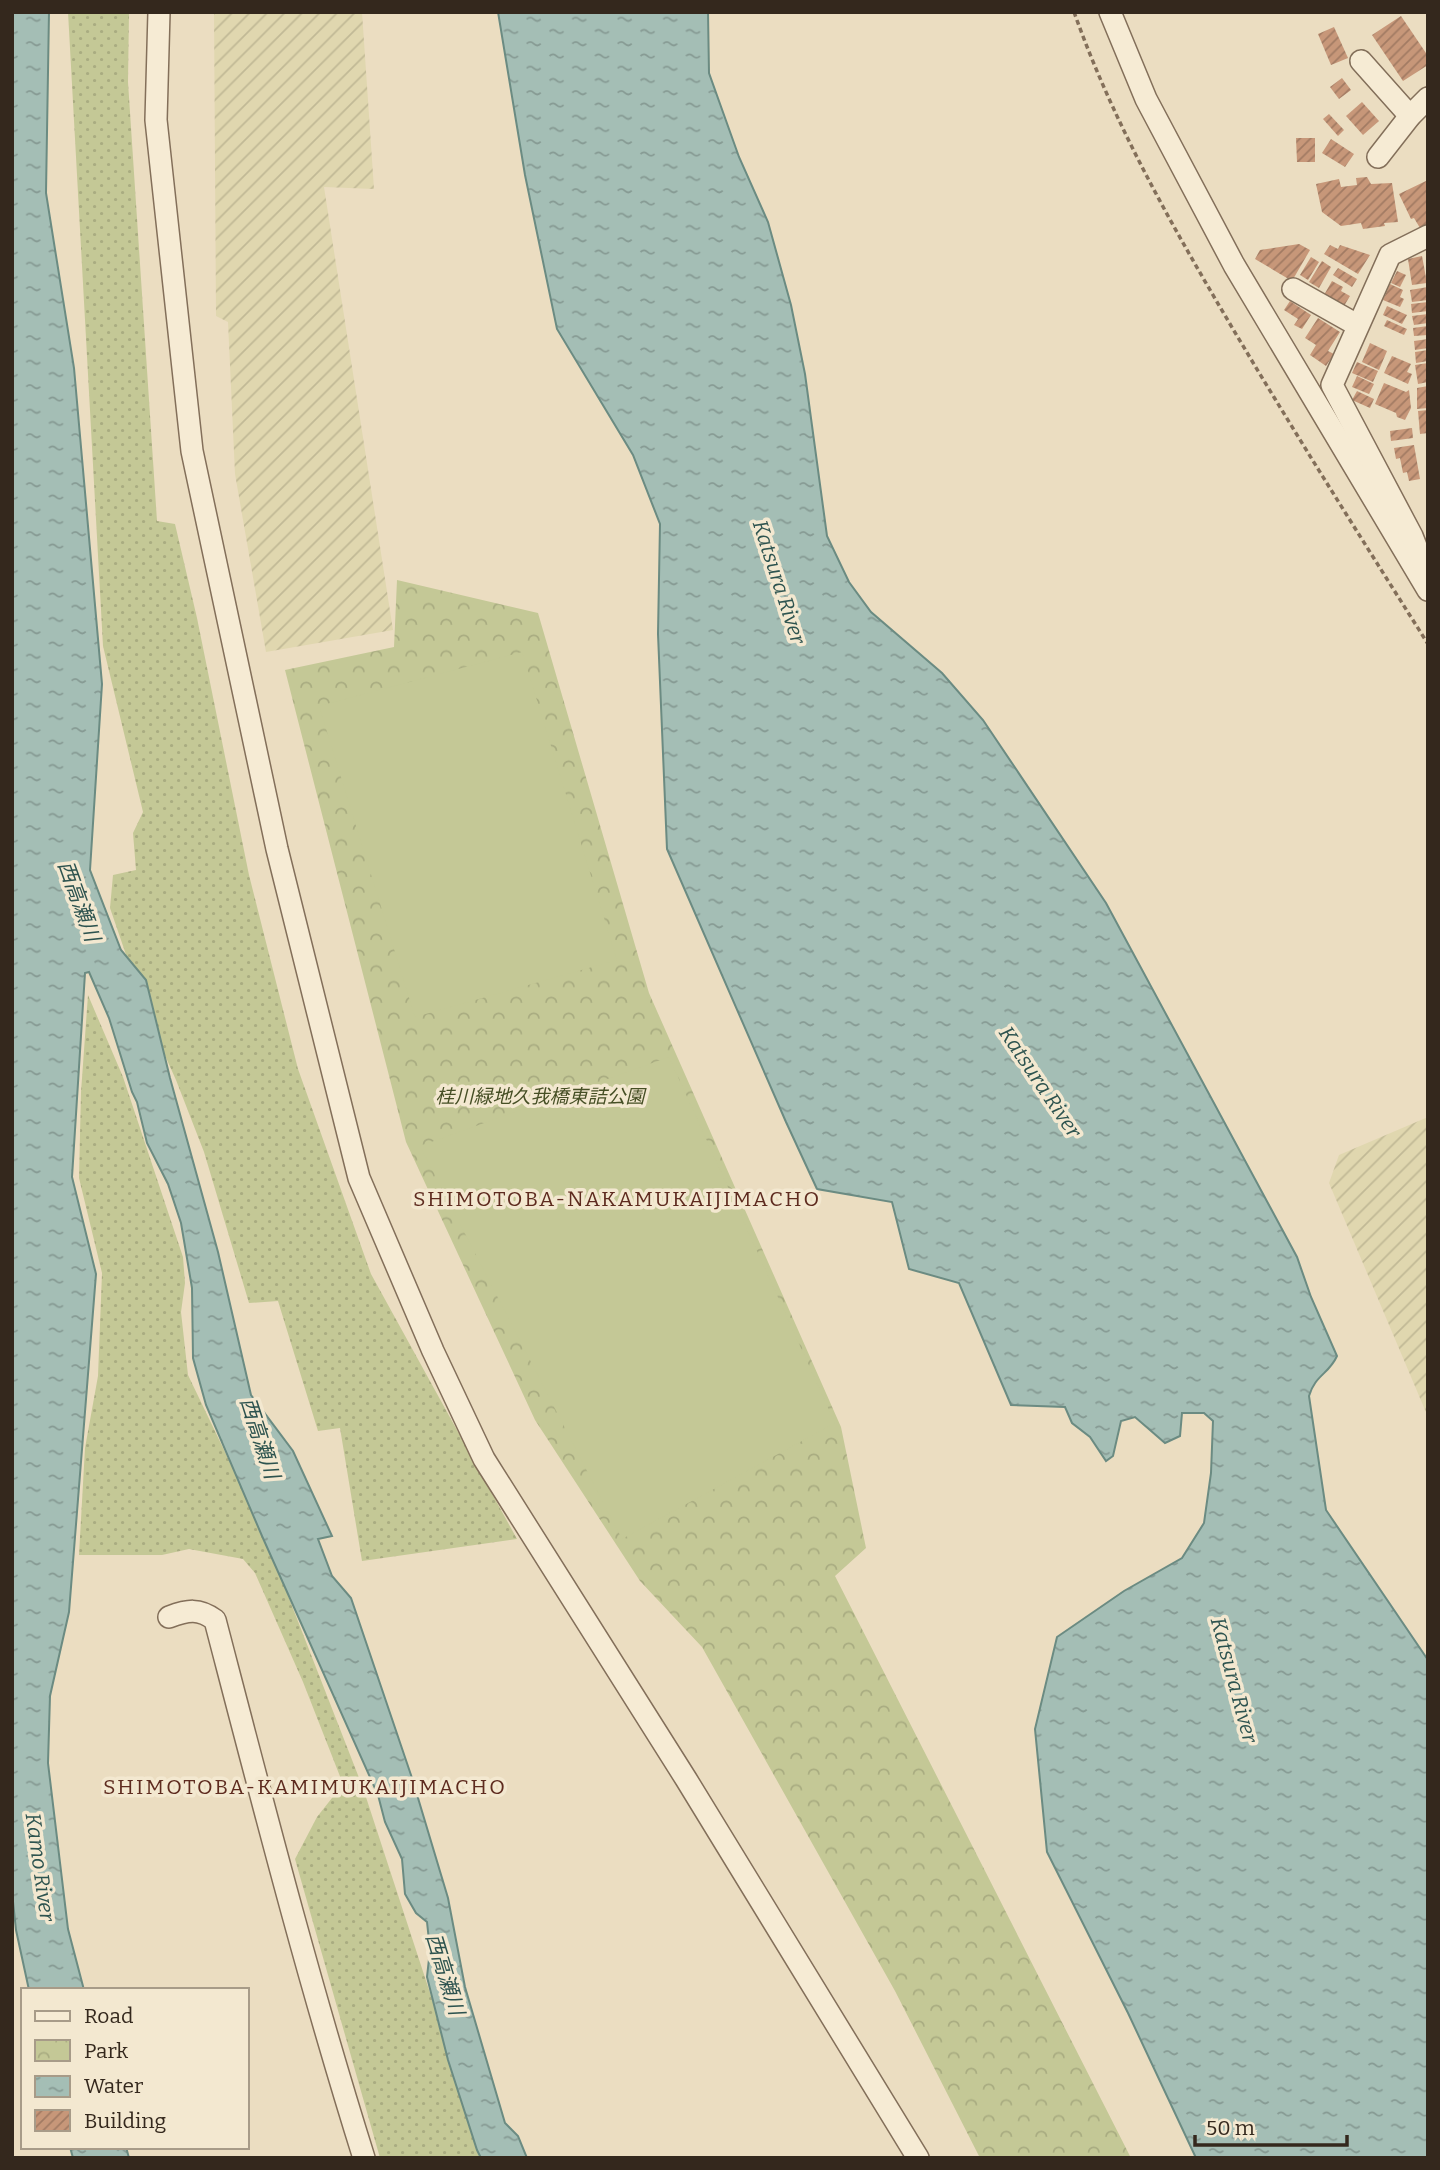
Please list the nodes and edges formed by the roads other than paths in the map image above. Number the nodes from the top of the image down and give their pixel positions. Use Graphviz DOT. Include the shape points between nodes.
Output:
graph roads {
  1 [pos="159,12"];
  2 [pos="1110,12"];
  3 [pos="1362,61"];
  4 [pos="1428,98"];
  5 [pos="1410,116"];
  6 [pos="1378,157"];
  7 [pos="1428,236"];
  8 [pos="1293,289"];
  9 [pos="1357,326"];
  10 [pos="1420,536"];
  11 [pos="1428,579"];
  12 [pos="1428,590"];
  13 [pos="169,1617"];
  14 [pos="364,2158"];
  15 [pos="918,2158"];
  1 -- 15 [label="street" via="156,120 192,451 277,849 359,1178 484,1459"];
  2 -- 12 [label="street" via="1146,99 1234,265"];
  3 -- 5 [label="street"];
  4 -- 5 [label="street"];
  5 -- 6 [label="street"];
  7 -- 9 [label="street" via="1390,255"];
  8 -- 9 [label="street"];
  9 -- 10 [label="street" via="1332,385"];
  10 -- 11 [label="street"];
  13 -- 14 [label="street" via="194,1610 215,1620 275,1851"];
}
